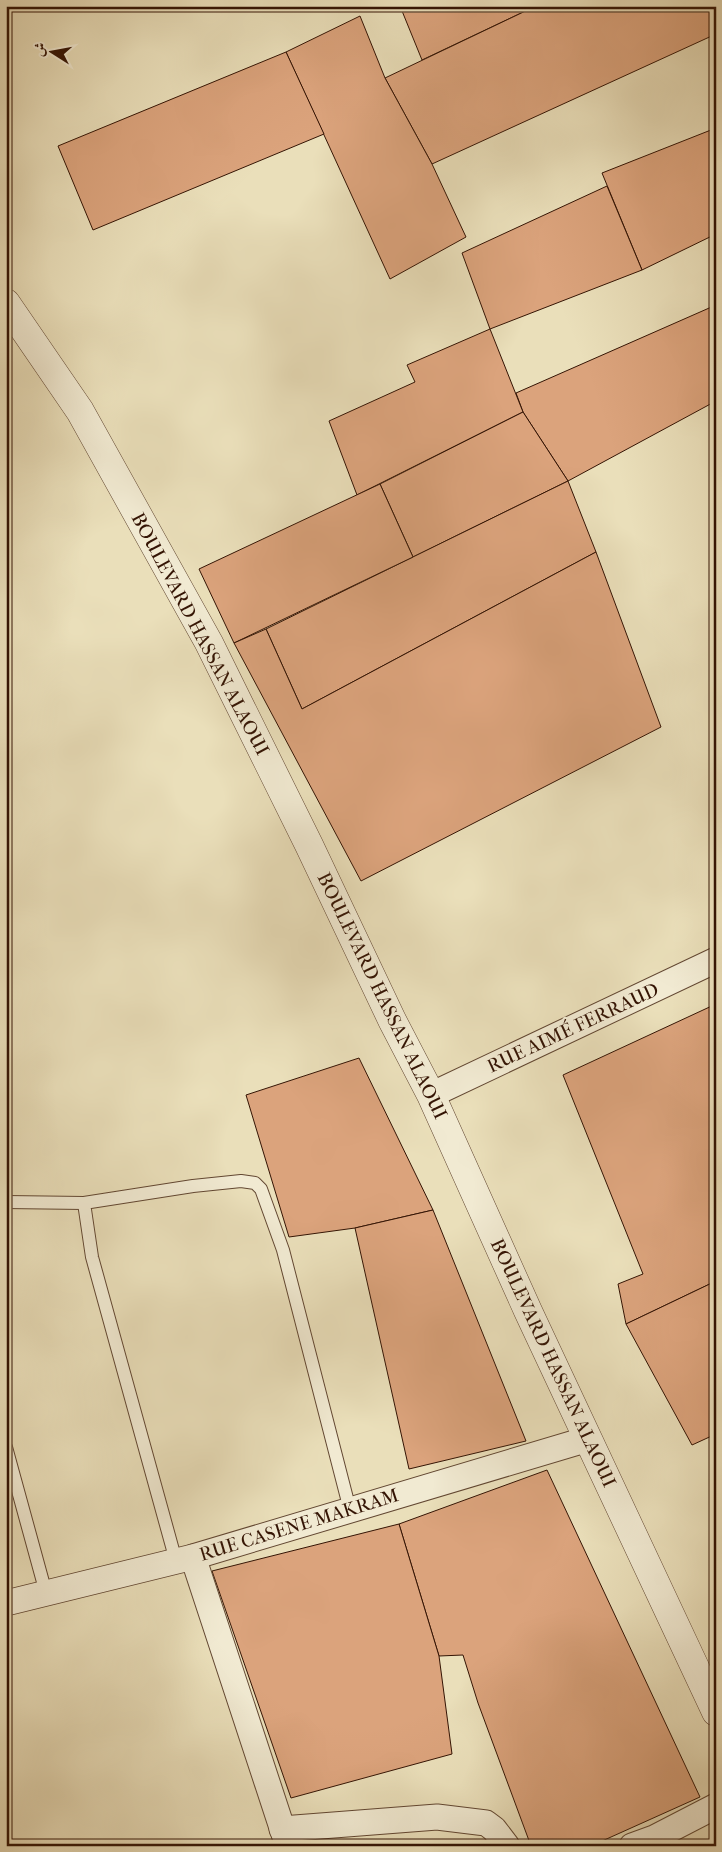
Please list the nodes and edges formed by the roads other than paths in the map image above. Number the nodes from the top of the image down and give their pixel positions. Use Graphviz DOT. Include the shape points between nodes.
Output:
graph roads {
  1 [pos="6,303"];
  2 [pos="716,960"];
  3 [pos="431,1095"];
  4 [pos="6,1202"];
  5 [pos="84,1203"];
  6 [pos="588,1439"];
  7 [pos="6,1448"];
  8 [pos="350,1510"];
  9 [pos="185,1559"];
  10 [pos="46,1593"];
  11 [pos="6,1603"];
  12 [pos="716,1712"];
  13 [pos="716,1806"];
  14 [pos="285,1837"];
  15 [pos="507,1846"];
  16 [pos="632,1846"];
  1 -- 3 [label="street, BOULEVARD HASSAN ALAOUI" via="80,411 209,643"];
  2 -- 3 [label="street, RUE AIMÉ FERRAUD"];
  3 -- 6 [label="street, BOULEVARD HASSAN ALAOUI"];
  4 -- 5 [label="lane"];
  5 -- 8 [label="lane" via="240,1181 255,1183 262,1189 283,1250"];
  5 -- 9 [label="lane" via="92,1257"];
  6 -- 8 [label="street, RUE CASENE MAKRAM"];
  6 -- 12 [label="street, BOULEVARD HASSAN ALAOUI"];
  7 -- 10 [label="lane"];
  8 -- 9 [label="street, RUE CASENE MAKRAM"];
  9 -- 10 [label="street, RUE CASENE MAKRAM"];
  9 -- 14 [label="street"];
  10 -- 11 [label="street, RUE CASENE MAKRAM"];
  13 -- 16 [label="street"];
  14 -- 15 [label="street" via="437,1817 486,1823"];
}
